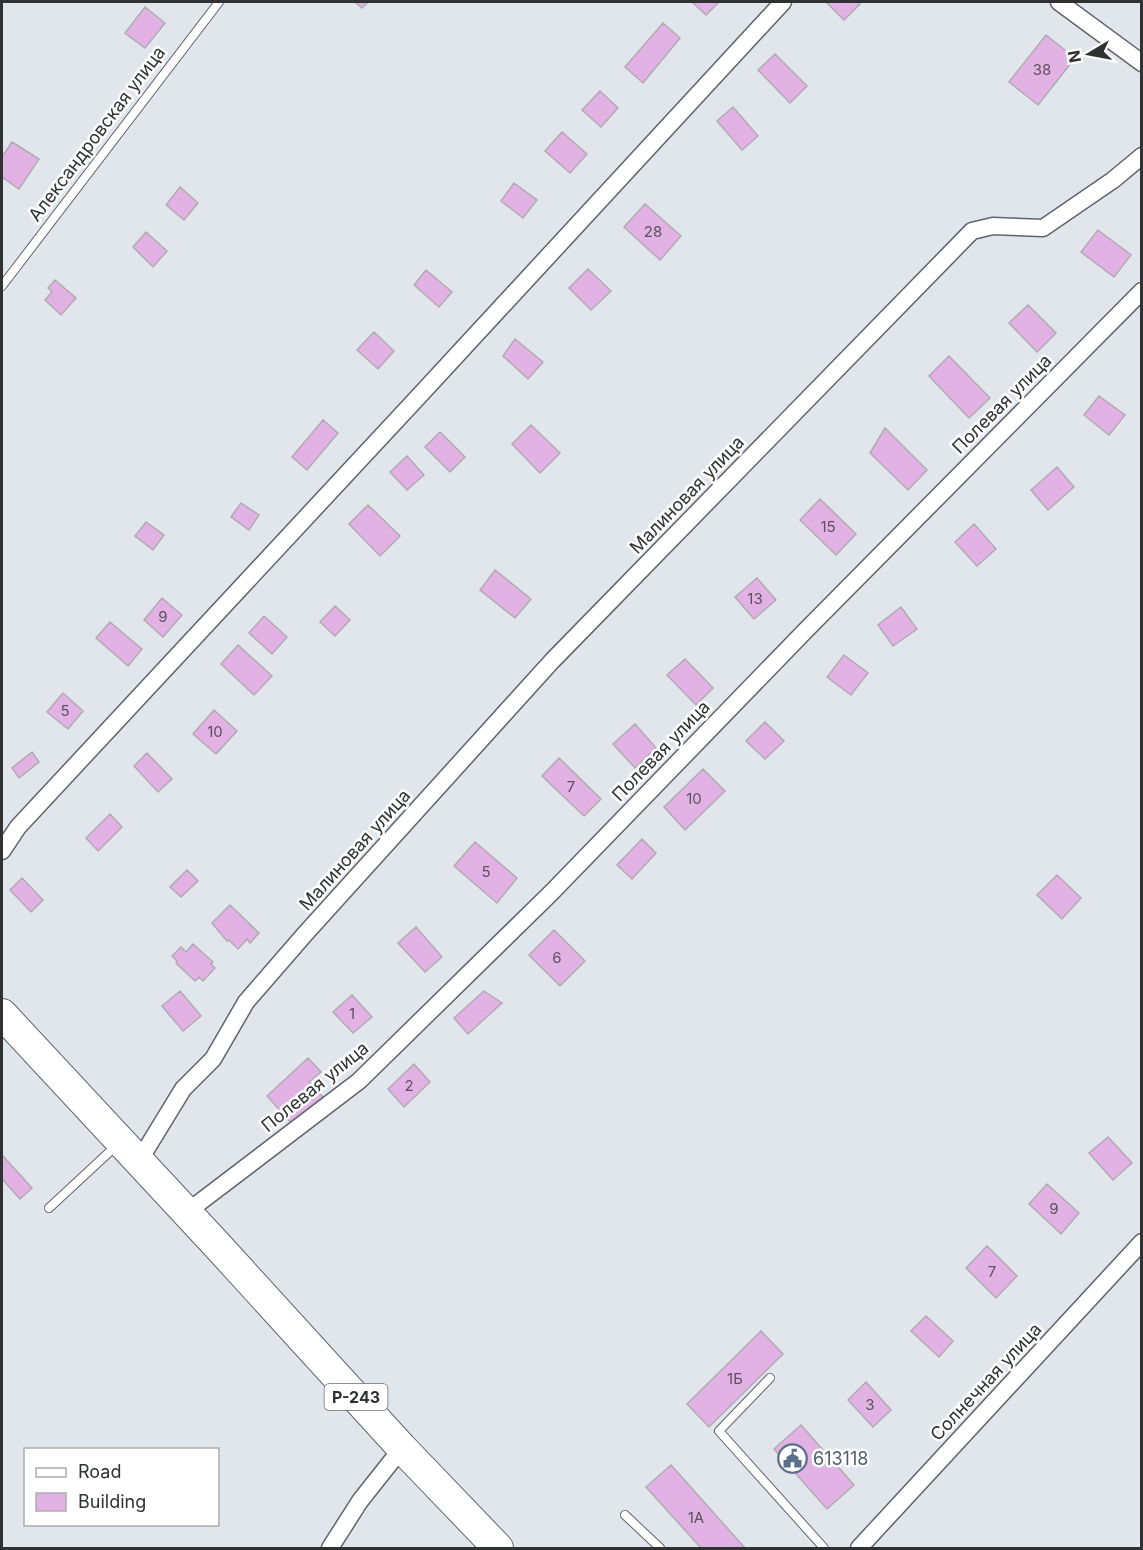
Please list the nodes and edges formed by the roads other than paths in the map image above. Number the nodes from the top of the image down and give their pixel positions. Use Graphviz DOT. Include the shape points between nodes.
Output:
graph roads {
  1 [pos="219,2"];
  2 [pos="783,2"];
  3 [pos="1059,2"];
  4 [pos="1142,63"];
  5 [pos="1142,156"];
  6 [pos="2,286"];
  7 [pos="1142,291"];
  8 [pos="2,850"];
  9 [pos="2,1014"];
  10 [pos="130,1152"];
  11 [pos="49,1208"];
  12 [pos="187,1212"];
  13 [pos="1142,1242"];
  14 [pos="770,1378"];
  15 [pos="402,1448"];
  16 [pos="625,1515"];
  17 [pos="489,1544"];
  18 [pos="330,1548"];
  19 [pos="660,1548"];
  20 [pos="824,1548"];
  21 [pos="860,1548"];
  1 -- 6 [label="lane, Александровская улица"];
  2 -- 8 [label="street" via="18,827"];
  3 -- 4 [label="street"];
  5 -- 10 [label="street, Малиновая улица" via="1043,228 993,226 972,231 552,661 305,933 246,1002 213,1059"];
  7 -- 12 [label="street, Полевая улица" via="552,892 359,1081"];
  9 -- 10 [label="highway, Р-243"];
  10 -- 11 [label="lane"];
  10 -- 12 [label="highway, Р-243"];
  12 -- 15 [label="highway, Р-243"];
  13 -- 21 [label="street, Солнечная улица"];
  14 -- 20 [label="lane" via="718,1431"];
  15 -- 17 [label="highway, Р-243"];
  15 -- 18 [label="street" via="360,1501"];
  16 -- 19 [label="lane"];
}
